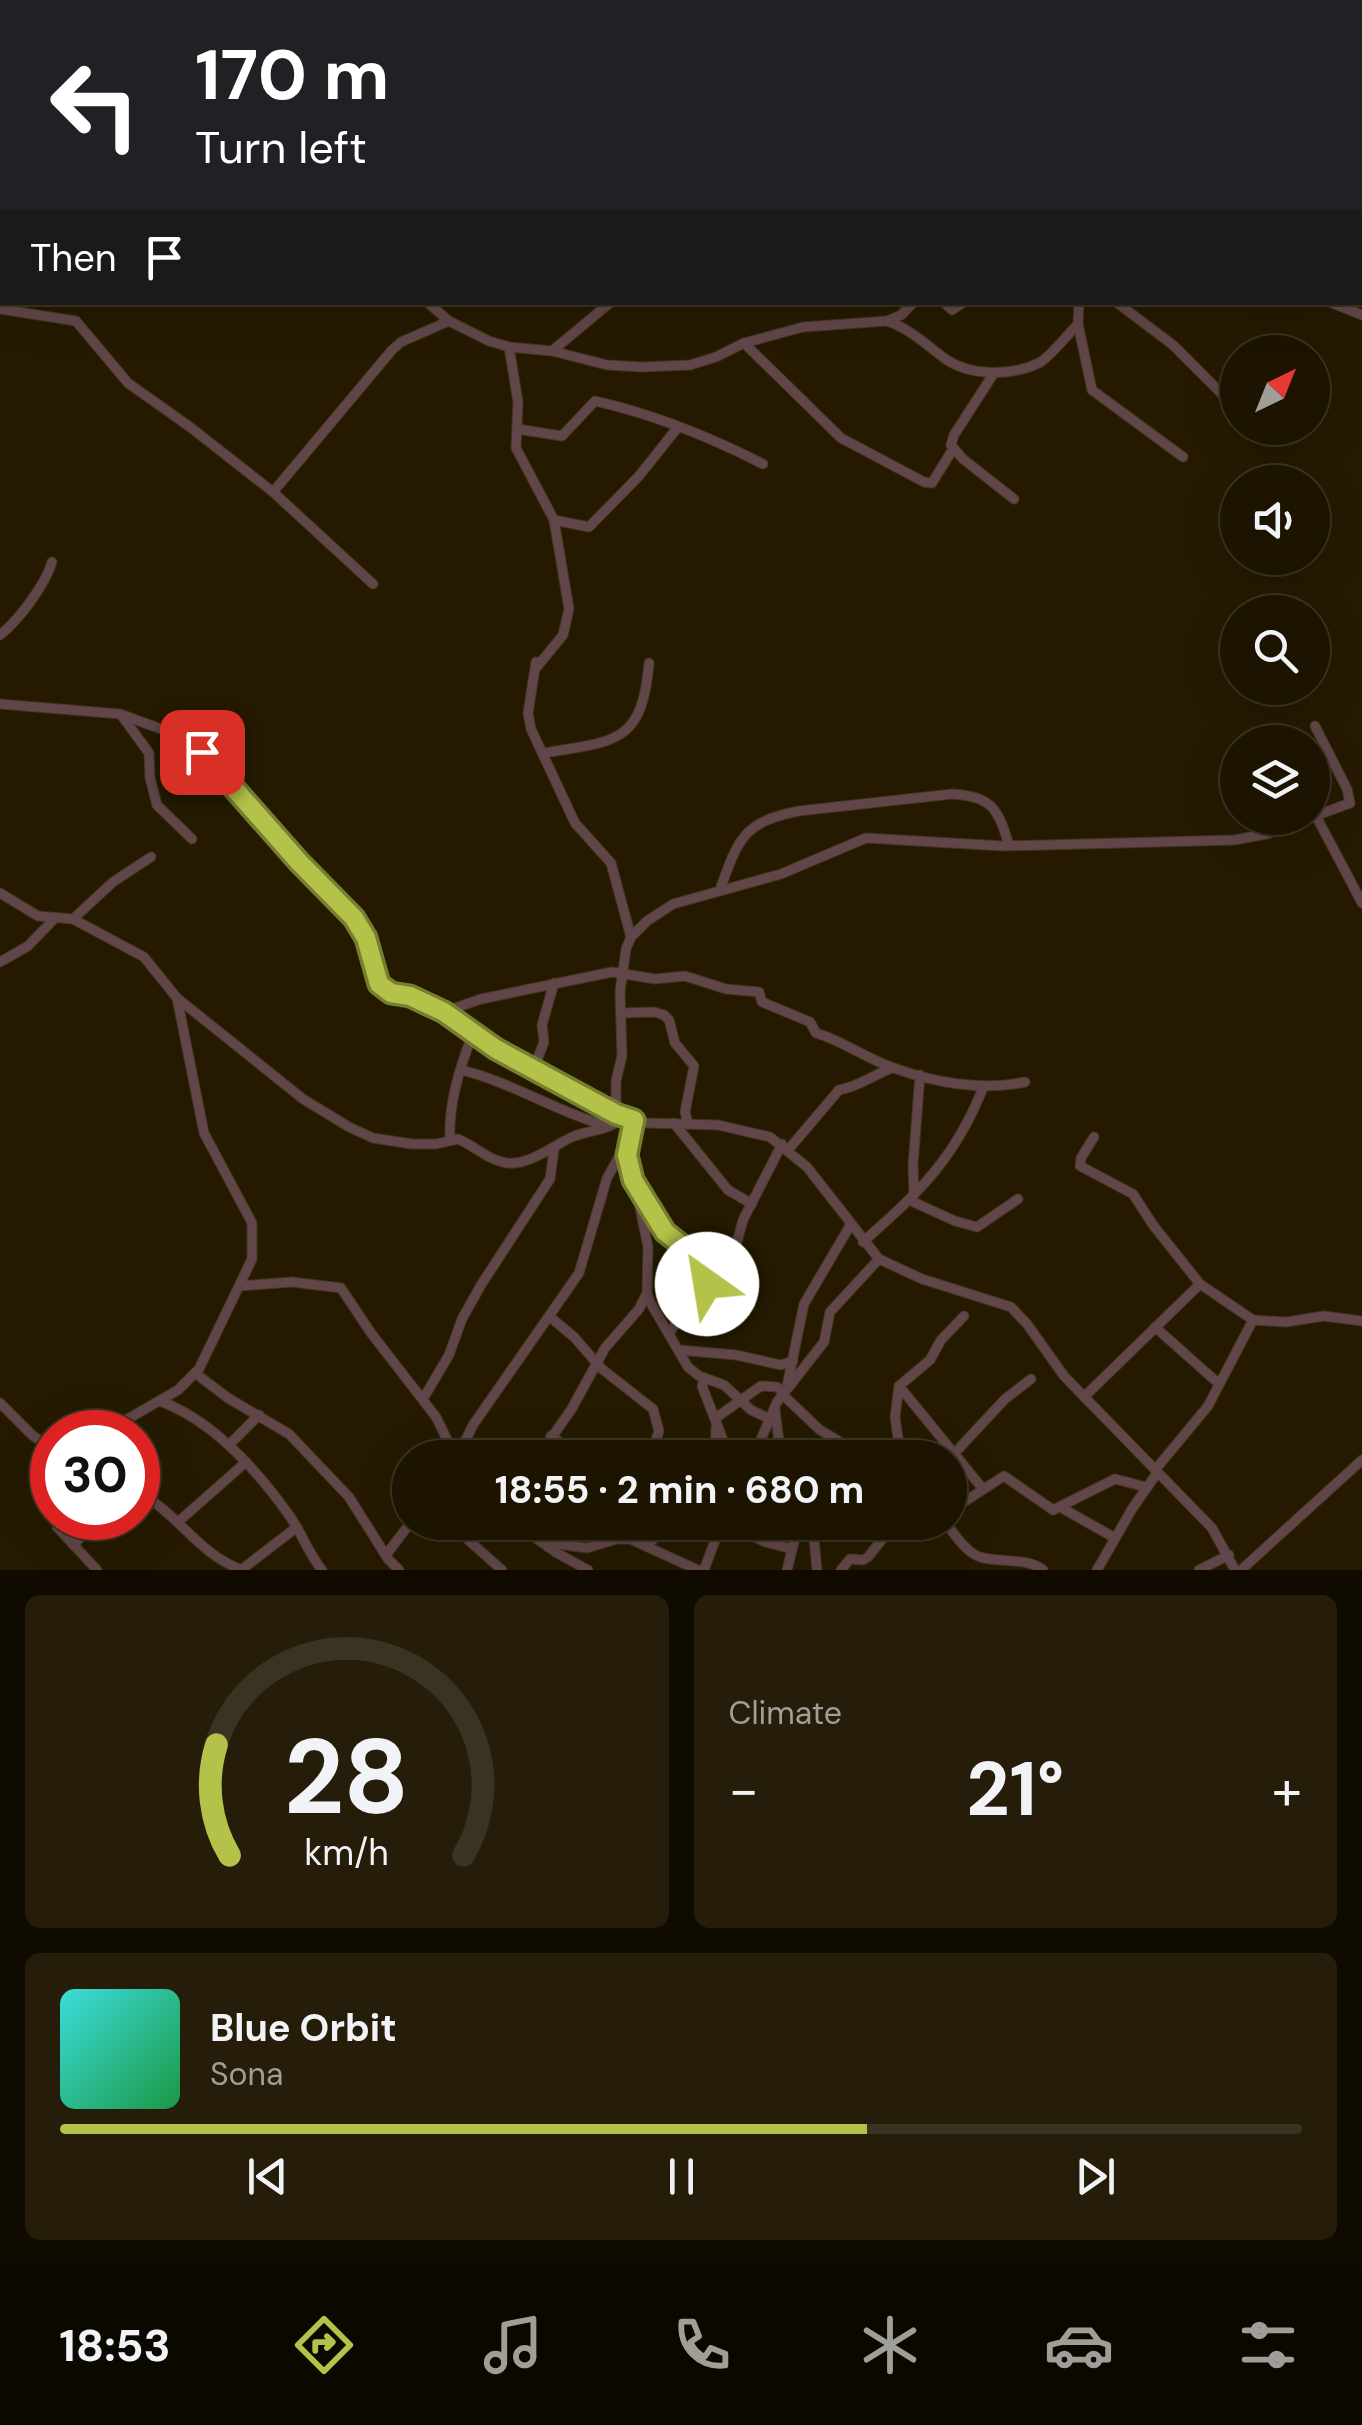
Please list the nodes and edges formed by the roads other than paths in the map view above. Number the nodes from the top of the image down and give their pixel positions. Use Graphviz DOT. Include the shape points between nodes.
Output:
graph roads {
  1 [pos="430,305"];
  2 [pos="607,305"];
  3 [pos="911,305"];
  4 [pos="1079,305"];
  5 [pos="1120,305"];
  6 [pos="1337,305"];
  7 [pos="0,309"];
  8 [pos="1362,315"];
  9 [pos="449,321"];
  10 [pos="887,321"];
  11 [pos="1078,324"];
  12 [pos="744,343"];
  13 [pos="510,348"];
  14 [pos="552,352"];
  15 [pos="994,373"];
  16 [pos="1220,392"];
  17 [pos="678,427"];
  18 [pos="517,429"];
  19 [pos="953,450"];
  20 [pos="1183,457"];
  21 [pos="763,464"];
  22 [pos="273,492"];
  23 [pos="1014,499"];
  24 [pos="554,520"];
  25 [pos="52,562"];
  26 [pos="373,584"];
  27 [pos="0,635"];
  28 [pos="649,662"];
  29 [pos="0,704"];
  30 [pos="120,714"];
  31 [pos="544,753"];
  32 [pos="1330,756"];
  33 [pos="1330,810"];
  34 [pos="1261,835"];
  35 [pos="1326,835"];
  36 [pos="192,839"];
  37 [pos="1010,845"];
  38 [pos="152,857"];
  39 [pos="720,890"];
  40 [pos="0,893"];
  41 [pos="1362,903"];
  42 [pos="72,918"];
  43 [pos="54,919"];
  44 [pos="631,937"];
  45 [pos="0,962"];
  46 [pos="622,972"];
  47 [pos="554,983"];
  48 [pos="177,998"];
  49 [pos="444,1012"];
  50 [pos="621,1012"];
  51 [pos="473,1034"];
  52 [pos="534,1068"];
  53 [pos="893,1068"];
  54 [pos="461,1070"];
  55 [pos="920,1075"];
  56 [pos="1025,1082"];
  57 [pos="983,1088"];
  58 [pos="624,1117"];
  59 [pos="674,1123"];
  60 [pos="688,1124"];
  61 [pos="607,1126"];
  62 [pos="1094,1137"];
  63 [pos="450,1140"];
  64 [pos="628,1141"];
  65 [pos="785,1147"];
  66 [pos="554,1150"];
  67 [pos="633,1180"];
  68 [pos="911,1197"];
  69 [pos="1018,1200"];
  70 [pos="752,1204"];
  71 [pos="851,1224"];
  72 [pos="862,1242"];
  73 [pos="879,1260"];
  74 [pos="1200,1284"];
  75 [pos="239,1286"];
  76 [pos="705,1287"];
  77 [pos="646,1292"];
  78 [pos="964,1316"];
  79 [pos="550,1317"];
  80 [pos="1253,1320"];
  81 [pos="1361,1320"];
  82 [pos="1156,1327"];
  83 [pos="669,1334"];
  84 [pos="679,1350"];
  85 [pos="793,1361"];
  86 [pos="597,1363"];
  87 [pos="195,1374"];
  88 [pos="705,1378"];
  89 [pos="1030,1379"];
  90 [pos="1219,1384"];
  91 [pos="900,1386"];
  92 [pos="785,1393"];
  93 [pos="1084,1397"];
  94 [pos="423,1399"];
  95 [pos="160,1401"];
  96 [pos="741,1402"];
  97 [pos="0,1403"];
  98 [pos="775,1407"];
  99 [pos="144,1410"];
  100 [pos="259,1416"];
  101 [pos="717,1418"];
  102 [pos="770,1419"];
  103 [pos="30,1433"];
  104 [pos="551,1436"];
  105 [pos="447,1440"];
  106 [pos="465,1440"];
  107 [pos="548,1440"];
  108 [pos="557,1440"];
  109 [pos="657,1440"];
  110 [pos="715,1440"];
  111 [pos="724,1440"];
  112 [pos="761,1440"];
  113 [pos="779,1440"];
  114 [pos="837,1440"];
  115 [pos="898,1440"];
  116 [pos="940,1440"];
  117 [pos="967,1440"];
  118 [pos="230,1444"];
  119 [pos="1362,1460"];
  120 [pos="246,1462"];
  121 [pos="1156,1471"];
  122 [pos="967,1472"];
  123 [pos="1146,1487"];
  124 [pos="983,1489"];
  125 [pos="967,1500"];
  126 [pos="160,1506"];
  127 [pos="1060,1507"];
  128 [pos="178,1522"];
  129 [pos="296,1527"];
  130 [pos="1115,1538"];
  131 [pos="70,1540"];
  132 [pos="78,1540"];
  133 [pos="397,1540"];
  134 [pos="468,1540"];
  135 [pos="538,1540"];
  136 [pos="604,1540"];
  137 [pos="651,1540"];
  138 [pos="715,1540"];
  139 [pos="761,1540"];
  140 [pos="794,1540"];
  141 [pos="814,1540"];
  142 [pos="882,1540"];
  143 [pos="961,1540"];
  144 [pos="603,1543"];
  145 [pos="646,1544"];
  146 [pos="74,1545"];
  147 [pos="548,1547"];
  148 [pos="792,1548"];
  149 [pos="386,1555"];
  150 [pos="1229,1555"];
  151 [pos="220,1566"];
  152 [pos="1000,1566"];
  153 [pos="97,1570"];
  154 [pos="241,1570"];
  155 [pos="322,1570"];
  156 [pos="400,1570"];
  157 [pos="502,1570"];
  158 [pos="588,1570"];
  159 [pos="701,1570"];
  160 [pos="787,1570"];
  161 [pos="817,1570"];
  162 [pos="841,1570"];
  163 [pos="1043,1570"];
  164 [pos="1096,1570"];
  165 [pos="1199,1570"];
  166 [pos="1238,1570"];
  1 -- 9 [label="street"];
  2 -- 14 [label="street"];
  3 -- 10 [label="street"];
  4 -- 11 [label="street"];
  5 -- 16 [label="street"];
  6 -- 8 [label="street"];
  7 -- 22 [label="street" via="76,321 128,383"];
  9 -- 13 [label="street"];
  9 -- 22 [label="street" via="400,342"];
  10 -- 12 [label="street" via="803,327"];
  10 -- 15 [label="street" via="955,365"];
  11 -- 15 [label="street" via="1042,362"];
  11 -- 20 [label="street" via="1092,390"];
  12 -- 14 [label="street" via="690,365 642,368"];
  12 -- 19 [label="street" via="833,431 916,478 932,483"];
  13 -- 14 [label="street"];
  13 -- 18 [label="street"];
  15 -- 19 [label="street" via="954,434"];
  17 -- 18 [label="street" via="595,401 562,436"];
  17 -- 21 [label="street"];
  17 -- 24 [label="street" via="589,528"];
  18 -- 24 [label="street" via="518,453"];
  19 -- 23 [label="street"];
  22 -- 26 [label="street"];
  24 -- 31 [label="street" via="569,617 563,636 536,664 528,713"];
  25 -- 27 [label="street"];
  28 -- 31 [label="street" via="644,706 632,725 614,738"];
  29 -- 30 [label="street"];
  30 -- 36 [label="street" via="149,753 157,805"];
  30 -- 49 [label="street" via="202,752 354,918 379,984"];
  31 -- 44 [label="street" via="575,822 611,864"];
  32 -- 33 [label="street" via="1350,802"];
  34 -- 37 [label="street"];
  35 -- 41 [label="street"];
  37 -- 39 [label="street" via="866,838"];
  37 -- 39 [label="street" via="997,812 974,795 800,811 744,834"];
  38 -- 42 [label="street"];
  39 -- 44 [label="street" via="674,904"];
  40 -- 43 [label="street"];
  42 -- 43 [label="street"];
  42 -- 48 [label="street" via="144,957"];
  43 -- 45 [label="street"];
  44 -- 46 [label="street"];
  46 -- 47 [label="street"];
  46 -- 50 [label="street"];
  46 -- 53 [label="street" via="685,976 759,992 762,1002 810,1022 816,1033"];
  47 -- 49 [label="street"];
  47 -- 52 [label="street"];
  48 -- 63 [label="street" via="303,1099 350,1127 412,1144"];
  48 -- 75 [label="street" via="204,1133 252,1223 252,1259"];
  49 -- 51 [label="street"];
  50 -- 58 [label="street" via="616,1081"];
  50 -- 60 [label="street" via="660,1012 669,1020 694,1066"];
  51 -- 52 [label="street"];
  51 -- 54 [label="street"];
  52 -- 58 [label="street"];
  53 -- 55 [label="street"];
  53 -- 65 [label="street" via="839,1090"];
  54 -- 61 [label="street"];
  54 -- 63 [label="street"];
  55 -- 57 [label="street"];
  55 -- 68 [label="street"];
  56 -- 57 [label="street"];
  57 -- 68 [label="street" via="959,1142"];
  58 -- 59 [label="street"];
  58 -- 61 [label="street"];
  58 -- 64 [label="street"];
  59 -- 60 [label="street"];
  59 -- 70 [label="street" via="728,1190"];
  60 -- 65 [label="street" via="754,1130"];
  61 -- 66 [label="street"];
  62 -- 74 [label="street" via="1080,1166 1133,1194"];
  63 -- 66 [label="street" via="507,1162"];
  64 -- 67 [label="street"];
  64 -- 79 [label="street" via="607,1178 579,1274"];
  65 -- 70 [label="street"];
  65 -- 71 [label="street"];
  66 -- 94 [label="street" via="550,1179 481,1285"];
  67 -- 76 [label="street" via="665,1232 706,1266"];
  67 -- 77 [label="street" via="648,1247"];
  68 -- 69 [label="street" via="977,1227"];
  68 -- 72 [label="street"];
  70 -- 76 [label="street" via="729,1271"];
  71 -- 72 [label="street"];
  71 -- 85 [label="street" via="810,1289"];
  72 -- 73 [label="street"];
  73 -- 92 [label="street" via="830,1312 824,1342"];
  73 -- 93 [label="street" via="1011,1308"];
  74 -- 80 [label="street"];
  74 -- 82 [label="street"];
  75 -- 87 [label="street"];
  75 -- 94 [label="street" via="292,1282 341,1288"];
  76 -- 83 [label="street" via="687,1302"];
  77 -- 83 [label="street"];
  77 -- 86 [label="street"];
  78 -- 91 [label="street"];
  79 -- 86 [label="street"];
  79 -- 106 [label="street"];
  80 -- 81 [label="street"];
  80 -- 90 [label="street"];
  82 -- 90 [label="street"];
  82 -- 93 [label="street"];
  83 -- 84 [label="street"];
  84 -- 85 [label="street" via="780,1365"];
  84 -- 88 [label="street"];
  85 -- 92 [label="street"];
  86 -- 104 [label="street"];
  86 -- 109 [label="street" via="656,1414"];
  87 -- 95 [label="street"];
  87 -- 100 [label="street"];
  88 -- 96 [label="street"];
  88 -- 101 [label="street" via="702,1386"];
  89 -- 117 [label="street"];
  90 -- 121 [label="street"];
  91 -- 115 [label="street"];
  91 -- 116 [label="street"];
  92 -- 96 [label="street" via="761,1386"];
  92 -- 98 [label="street"];
  92 -- 114 [label="street"];
  93 -- 121 [label="street"];
  94 -- 105 [label="street"];
  95 -- 99 [label="street"];
  95 -- 118 [label="street"];
  96 -- 101 [label="street"];
  96 -- 102 [label="street"];
  97 -- 103 [label="street"];
  98 -- 102 [label="street"];
  98 -- 113 [label="street"];
  100 -- 118 [label="street"];
  100 -- 149 [label="street" via="289,1434 337,1484"];
  101 -- 110 [label="street"];
  101 -- 111 [label="street"];
  102 -- 112 [label="street"];
  104 -- 107 [label="street"];
  104 -- 108 [label="street"];
  118 -- 120 [label="street"];
  119 -- 166 [label="street"];
  120 -- 128 [label="street"];
  120 -- 129 [label="street"];
  121 -- 123 [label="street"];
  121 -- 150 [label="street"];
  122 -- 124 [label="street"];
  123 -- 127 [label="street" via="1114,1478"];
  123 -- 130 [label="street"];
  124 -- 125 [label="street"];
  124 -- 127 [label="street" via="1004,1476 1050,1509"];
  126 -- 128 [label="street"];
  127 -- 130 [label="street"];
  128 -- 151 [label="street"];
  129 -- 154 [label="street"];
  129 -- 155 [label="street"];
  130 -- 164 [label="street"];
  131 -- 146 [label="street"];
  132 -- 146 [label="street"];
  133 -- 149 [label="street"];
  134 -- 157 [label="street"];
  135 -- 147 [label="street"];
  136 -- 144 [label="street"];
  137 -- 145 [label="street"];
  138 -- 159 [label="street"];
  139 -- 148 [label="street"];
  140 -- 148 [label="street"];
  141 -- 161 [label="street"];
  142 -- 162 [label="street" via="868,1557 850,1559"];
  143 -- 152 [label="street"];
  144 -- 145 [label="street"];
  144 -- 147 [label="street"];
  145 -- 159 [label="street"];
  146 -- 153 [label="street"];
  147 -- 158 [label="street"];
  148 -- 160 [label="street"];
  149 -- 156 [label="street"];
  150 -- 165 [label="street"];
  150 -- 166 [label="street"];
  151 -- 154 [label="street"];
  152 -- 163 [label="street" via="1033,1563"];
}
